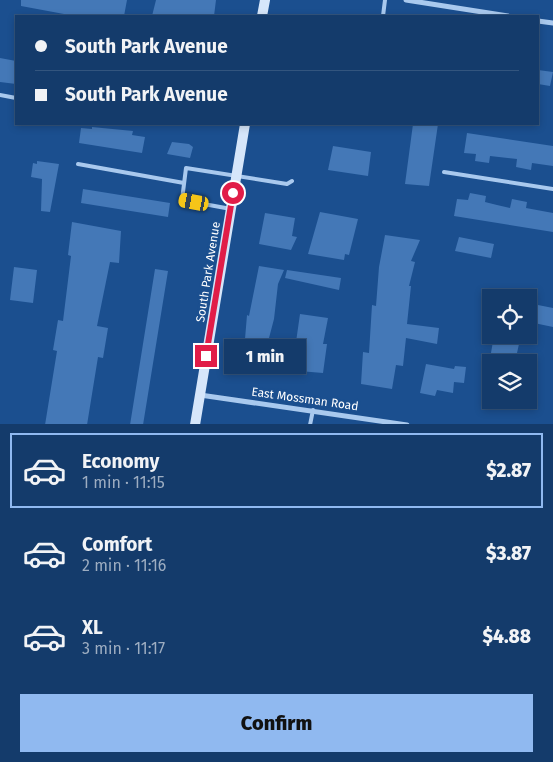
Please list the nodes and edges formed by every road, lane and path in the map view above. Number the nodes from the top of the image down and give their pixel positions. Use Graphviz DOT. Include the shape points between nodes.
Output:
graph roads {
  1 [pos="265,0"];
  2 [pos="385,0"];
  3 [pos="406,0"];
  4 [pos="262,15"];
  5 [pos="383,15"];
  6 [pos="502,15"];
  7 [pos="539,21"];
  8 [pos="553,23"];
  9 [pos="0,95"];
  10 [pos="15,98"];
  11 [pos="244,125"];
  12 [pos="78,164"];
  13 [pos="444,172"];
  14 [pos="236,177"];
  15 [pos="292,181"];
  16 [pos="184,183"];
  17 [pos="553,189"];
  18 [pos="231,209"];
  19 [pos="200,394"];
  20 [pos="313,410"];
  21 [pos="195,424"];
  22 [pos="310,424"];
  23 [pos="405,424"];
  1 -- 4 [label="main road"];
  2 -- 5 [label="lane"];
  3 -- 6 [label="street"];
  7 -- 8 [label="street"];
  9 -- 10 [label="lane"];
  11 -- 14 [label="main road, South Park Avenue"];
  12 -- 16 [label="lane"];
  13 -- 17 [label="lane"];
  14 -- 15 [label="lane" via="287,184"];
  14 -- 16 [label="lane" via="186,168"];
  14 -- 18 [label="main road, South Park Avenue"];
  16 -- 18 [label="lane" via="182,200"];
  18 -- 19 [label="main road, South Park Avenue"];
  19 -- 20 [label="street, East Mossman Road"];
  19 -- 21 [label="main road, South Park Avenue"];
  20 -- 22 [label="lane"];
  20 -- 23 [label="street, East Mossman Road"];
}
